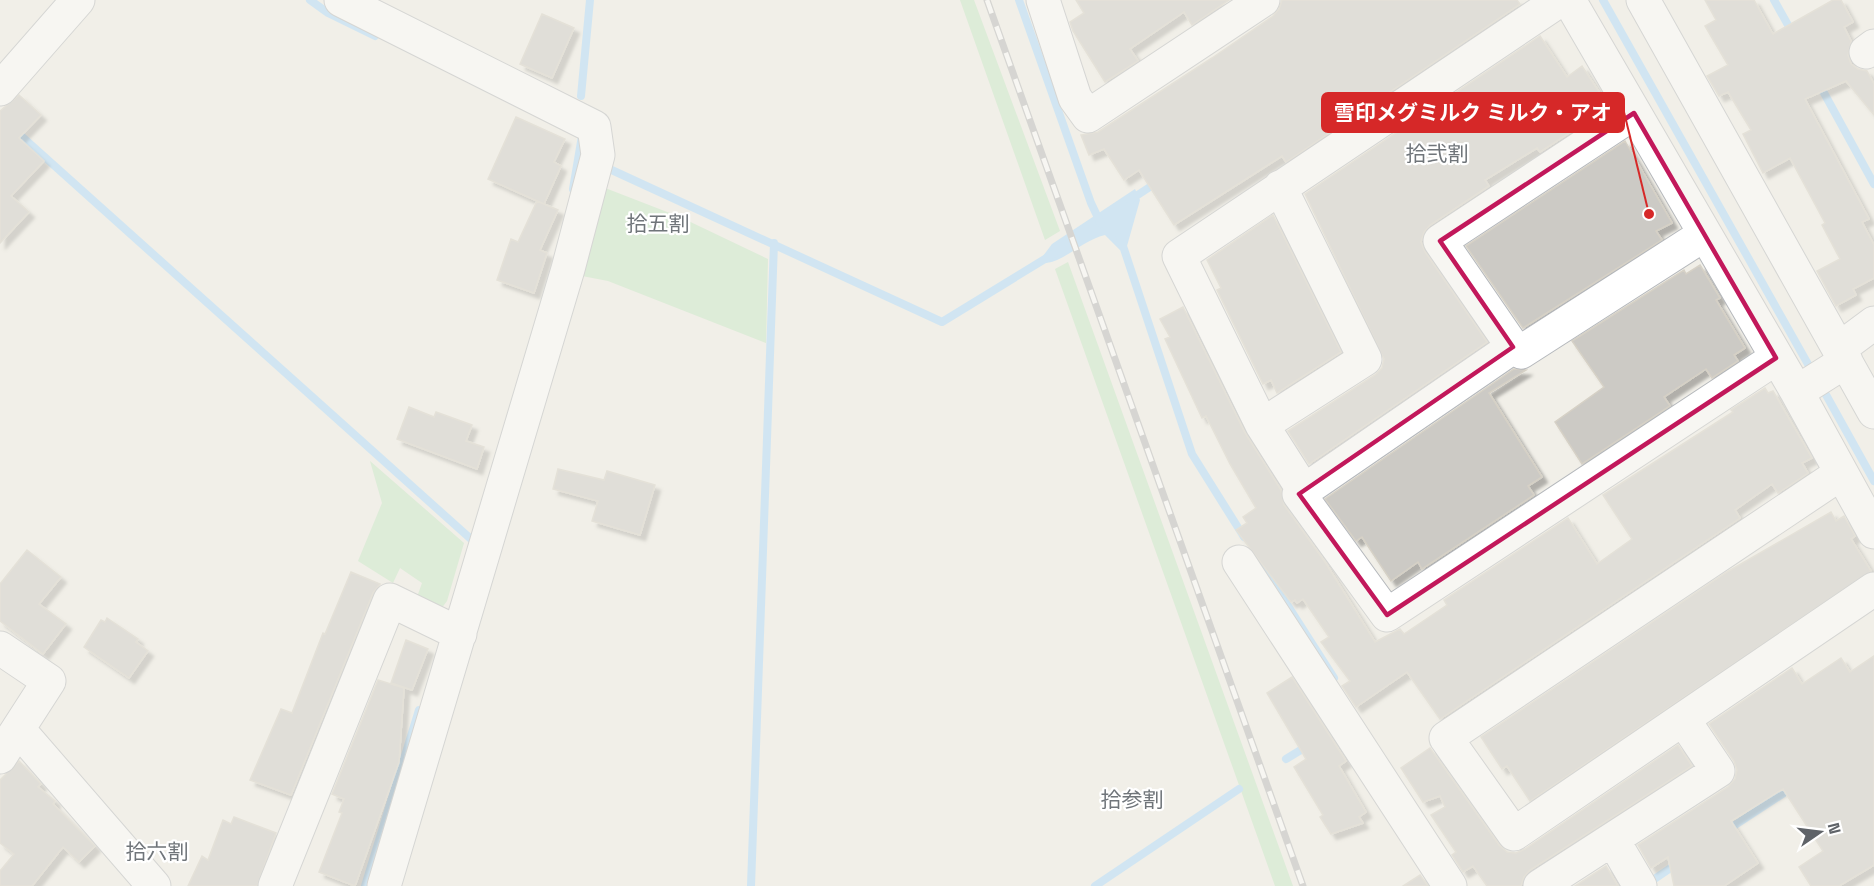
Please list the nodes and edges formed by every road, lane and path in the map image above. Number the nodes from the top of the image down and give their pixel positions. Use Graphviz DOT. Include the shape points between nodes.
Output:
graph roads {
  1 [pos="78,0"];
  2 [pos="341,0"];
  3 [pos="1043,0"];
  4 [pos="1263,0"];
  5 [pos="1560,0"];
  6 [pos="1569,0"];
  7 [pos="1642,0"];
  8 [pos="0,89"];
  9 [pos="1634,113"];
  10 [pos="1280,187"];
  11 [pos="1705,234"];
  12 [pos="1874,323"];
  13 [pos="1513,347"];
  14 [pos="1776,358"];
  15 [pos="1840,359"];
  16 [pos="1801,389"];
  17 [pos="1874,412"];
  18 [pos="1262,425"];
  19 [pos="1840,474"];
  20 [pos="1304,491"];
  21 [pos="1874,532"];
  22 [pos="1239,562"];
  23 [pos="1874,589"];
  24 [pos="451,629"];
  25 [pos="0,648"];
  26 [pos="1683,719"];
  27 [pos="18,729"];
  28 [pos="0,757"];
  29 [pos="1613,840"];
  30 [pos="1639,884"];
  31 [pos="154,886"];
  32 [pos="275,886"];
  33 [pos="384,886"];
  34 [pos="1450,886"];
  35 [pos="1540,886"];
  1 -- 8 [label="street"];
  2 -- 24 [label="street" via="594,127 596,162 568,268"];
  3 -- 4 [label="street" via="1075,98 1088,116"];
  5 -- 10 [label="street"];
  6 -- 9 [label="street"];
  7 -- 15 [label="street"];
  9 -- 11 [label="street"];
  9 -- 13 [label="street" via="1440,241"];
  10 -- 18 [label="street" via="1179,256"];
  10 -- 18 [label="street" via="1365,359"];
  11 -- 13 [label="street" via="1521,352"];
  11 -- 14 [label="street"];
  12 -- 15 [label="street"];
  13 -- 20 [label="street"];
  14 -- 16 [label="street"];
  14 -- 20 [label="street" via="1387,615 1299,494"];
  15 -- 16 [label="street"];
  15 -- 17 [label="street"];
  16 -- 19 [label="street"];
  18 -- 20 [label="street"];
  19 -- 21 [label="street"];
  19 -- 26 [label="street" via="1446,738 1514,834"];
  22 -- 34 [label="street"];
  23 -- 26 [label="street"];
  24 -- 32 [label="street" via="390,600"];
  24 -- 33 [label="street"];
  25 -- 27 [label="street" via="49,681"];
  26 -- 29 [label="street" via="1718,771"];
  27 -- 28 [label="street"];
  27 -- 31 [label="street"];
  29 -- 30 [label="street"];
  29 -- 35 [label="street"];
}
